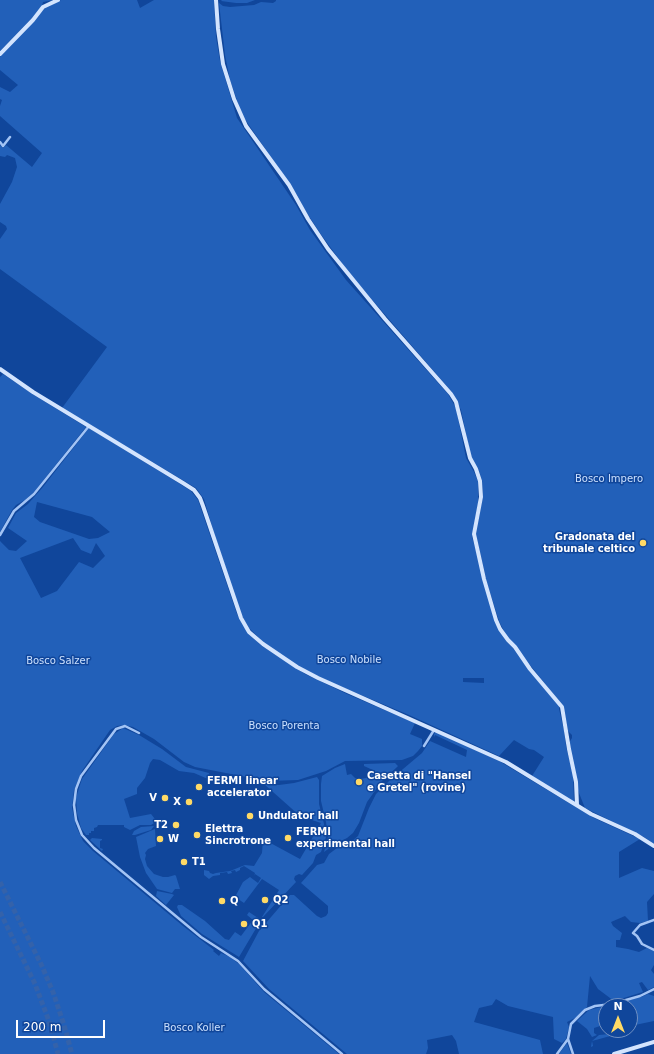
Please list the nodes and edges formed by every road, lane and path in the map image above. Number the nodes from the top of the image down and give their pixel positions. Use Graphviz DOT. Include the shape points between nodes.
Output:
graph roads {
  1 [pos="58,0"];
  2 [pos="216,0"];
  3 [pos="0,54"];
  4 [pos="10,137"];
  5 [pos="0,142"];
  6 [pos="0,369"];
  7 [pos="89,426"];
  8 [pos="0,536"];
  9 [pos="435,730"];
  10 [pos="139,733"];
  11 [pos="424,746"];
  12 [pos="577,805"];
  13 [pos="654,846"];
  14 [pos="654,920"];
  15 [pos="654,950"];
  16 [pos="654,989"];
  17 [pos="568,1040"];
  18 [pos="654,1042"];
  19 [pos="342,1054"];
  20 [pos="557,1054"];
  21 [pos="573,1054"];
  22 [pos="614,1054"];
  1 -- 3 [label="street" via="43,7"];
  2 -- 12 [label="street" via="225,72 246,126 289,185 328,249 456,402 470,458 480,481 474,534 497,623 530,669 562,707 576,782"];
  4 -- 5 [label="street" via="3,146"];
  6 -- 7 [label="street"];
  7 -- 8 [label="street" via="34,494 14,511"];
  7 -- 9 [label="street" via="194,490 203,506 241,618 255,637 283,658 318,678"];
  9 -- 11 [label="street"];
  9 -- 12 [label="street" via="506,762"];
  10 -- 19 [label="street" via="125,726 116,729 81,776 74,806 82,835 94,848 201,937 238,961 264,989"];
  12 -- 13 [label="street"];
  14 -- 15 [label="street" via="640,925 633,933 642,944"];
  16 -- 17 [label="street" via="612,1004 590,1007 571,1024"];
  17 -- 20 [label="street"];
  17 -- 21 [label="street"];
  18 -- 22 [label="street"];
}
